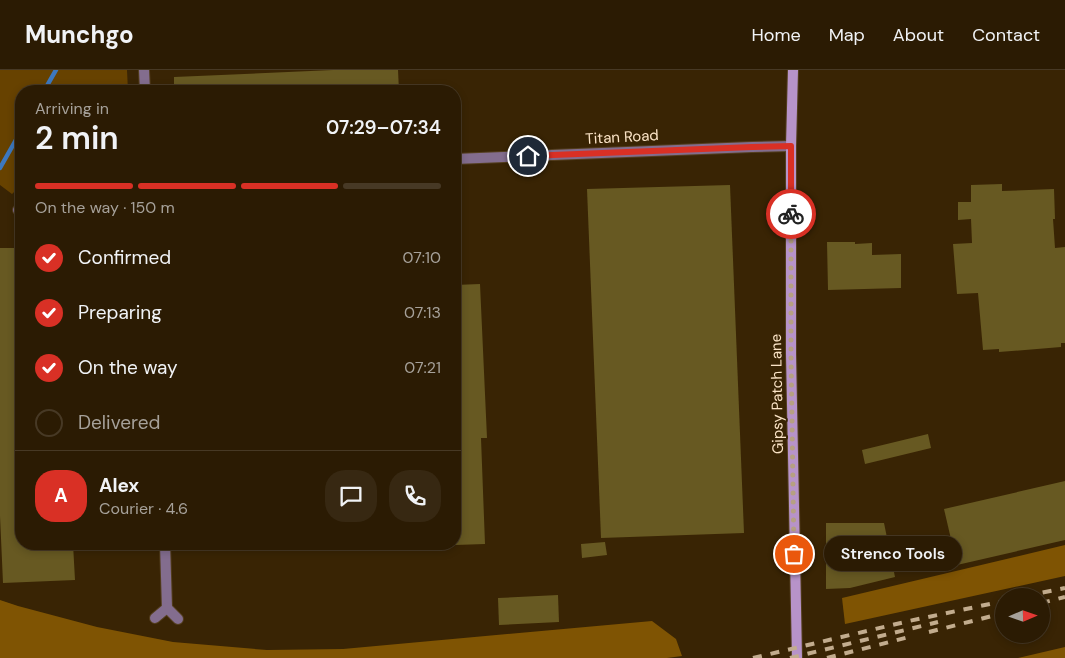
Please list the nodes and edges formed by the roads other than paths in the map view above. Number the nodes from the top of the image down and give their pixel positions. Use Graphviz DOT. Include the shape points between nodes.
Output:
graph roads {
  1 [pos="144,70"];
  2 [pos="793,70"];
  3 [pos="145,85"];
  4 [pos="791,146"];
  5 [pos="461,159"];
  6 [pos="165,550"];
  7 [pos="167,608"];
  8 [pos="155,618"];
  9 [pos="178,619"];
  10 [pos="797,658"];
  1 -- 3 [label="street"];
  2 -- 4 [label="main road, Gipsy Patch Lane"];
  4 -- 5 [label="street, Titan Road"];
  4 -- 10 [label="main road, Gipsy Patch Lane"];
  6 -- 7 [label="street"];
  7 -- 8 [label="street"];
  7 -- 9 [label="street"];
}
